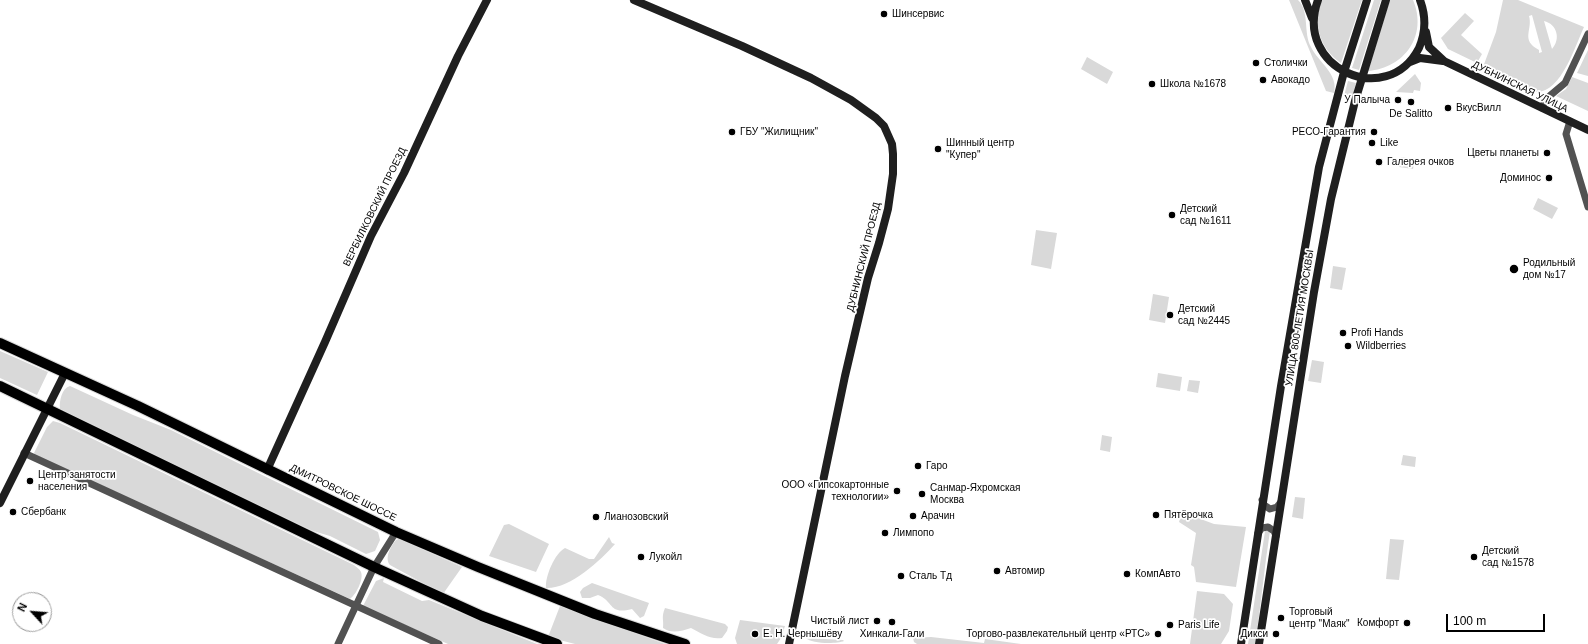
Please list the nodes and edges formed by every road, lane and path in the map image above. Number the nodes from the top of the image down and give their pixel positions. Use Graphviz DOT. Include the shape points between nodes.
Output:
graph roads {
  1 [pos="487,0"];
  2 [pos="634,0"];
  3 [pos="1305,0"];
  4 [pos="1318,0"];
  5 [pos="1368,0"];
  6 [pos="1386,0"];
  7 [pos="1420,0"];
  8 [pos="1313,23"];
  9 [pos="1425,26"];
  10 [pos="1588,34"];
  11 [pos="1444,61"];
  12 [pos="1405,65"];
  13 [pos="1344,72"];
  14 [pos="1362,78"];
  15 [pos="1542,108"];
  16 [pos="1570,121"];
  17 [pos="1588,130"];
  18 [pos="1588,207"];
  19 [pos="0,343"];
  20 [pos="65,373"];
  21 [pos="0,386"];
  22 [pos="47,409"];
  23 [pos="24,453"];
  24 [pos="268,470"];
  25 [pos="1262,500"];
  26 [pos="1281,502"];
  27 [pos="0,503"];
  28 [pos="396,532"];
  29 [pos="1257,533"];
  30 [pos="1276,536"];
  31 [pos="374,567"];
  32 [pos="356,607"];
  33 [pos="338,644"];
  34 [pos="439,644"];
  35 [pos="557,644"];
  36 [pos="685,644"];
  37 [pos="789,644"];
  38 [pos="1241,644"];
  39 [pos="1259,644"];
  1 -- 24 [label="main road, ВЕРБИЛКОВСКИЙ ПРОЕЗД" via="371,236"];
  2 -- 37 [label="main road, ДУБНИНСКИЙ ПРОЕЗД" via="742,46 851,100 884,126 892,144 893,174 888,209 868,278 845,376"];
  3 -- 8 [label="main road"];
  4 -- 8 [label="main road"];
  5 -- 13 [label="main road, УЛИЦА 800-ЛЕТИЯ МОСКВЫ"];
  6 -- 14 [label="main road, УЛИЦА 800-ЛЕТИЯ МОСКВЫ"];
  7 -- 9 [label="main road, ДУБНИНСКАЯ УЛИЦА"];
  8 -- 13 [label="main road" via="1322,52 1331,63"];
  9 -- 11 [label="main road, ДУБНИНСКАЯ УЛИЦА" via="1429,47"];
  9 -- 12 [label="main road" via="1421,44"];
  10 -- 15 [label="street" via="1565,83 1546,99"];
  11 -- 12 [label="main road, ДУБНИНСКАЯ УЛИЦА" via="1420,58"];
  11 -- 15 [label="main road, ДУБНИНСКАЯ УЛИЦА"];
  12 -- 14 [label="main road" via="1388,75"];
  13 -- 14 [label="main road"];
  13 -- 25 [label="main road, УЛИЦА 800-ЛЕТИЯ МОСКВЫ" via="1319,167"];
  14 -- 26 [label="main road, УЛИЦА 800-ЛЕТИЯ МОСКВЫ" via="1330,199"];
  15 -- 16 [label="main road, ДУБНИНСКАЯ УЛИЦА"];
  16 -- 17 [label="main road, ДУБНИНСКАЯ УЛИЦА"];
  16 -- 18 [label="street" via="1566,134"];
  19 -- 20 [label="main road, ДМИТРОВСКОЕ ШОССЕ"];
  20 -- 22 [label="main road"];
  20 -- 24 [label="main road, ДМИТРОВСКОЕ ШОССЕ"];
  21 -- 22 [label="main road"];
  22 -- 23 [label="main road"];
  22 -- 31 [label="main road"];
  23 -- 27 [label="main road"];
  23 -- 32 [label="street"];
  24 -- 28 [label="main road, ДМИТРОВСКОЕ ШОССЕ"];
  25 -- 26 [label="street" via="1264,505 1270,508 1276,508"];
  25 -- 29 [label="main road, УЛИЦА 800-ЛЕТИЯ МОСКВЫ"];
  26 -- 30 [label="main road, УЛИЦА 800-ЛЕТИЯ МОСКВЫ"];
  28 -- 31 [label="street"];
  28 -- 36 [label="main road, ДМИТРОВСКОЕ ШОССЕ" via="588,611"];
  29 -- 30 [label="street" via="1268,527"];
  29 -- 38 [label="main road, УЛИЦА 800-ЛЕТИЯ МОСКВЫ"];
  30 -- 39 [label="main road, УЛИЦА 800-ЛЕТИЯ МОСКВЫ"];
  31 -- 32 [label="street"];
  31 -- 35 [label="main road" via="482,616"];
  32 -- 33 [label="street"];
  32 -- 34 [label="street"];
}
